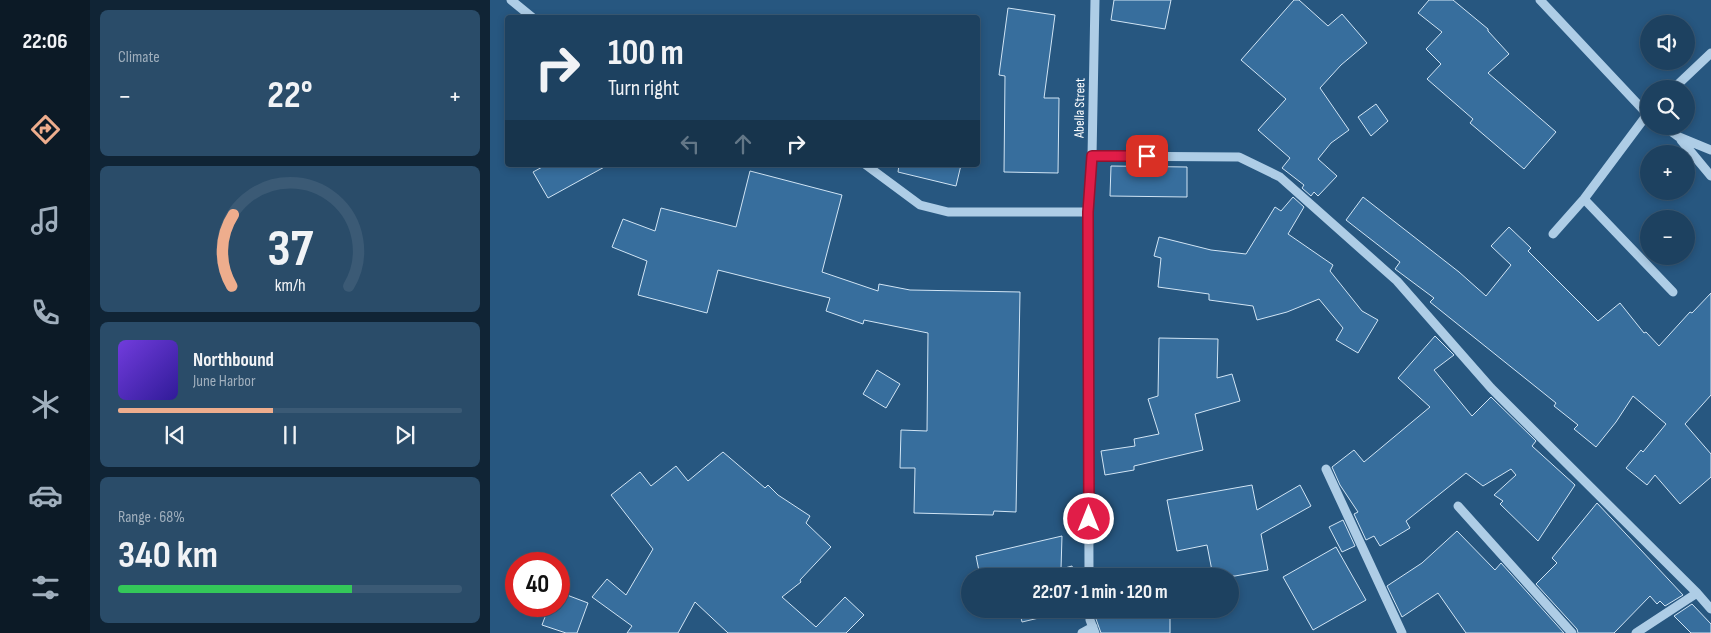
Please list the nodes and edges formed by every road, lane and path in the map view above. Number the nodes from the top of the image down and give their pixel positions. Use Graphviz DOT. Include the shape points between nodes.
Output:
graph roads {
  1 [pos="510,0"];
  2 [pos="1095,0"];
  3 [pos="1540,0"];
  4 [pos="529,15"];
  5 [pos="1711,53"];
  6 [pos="1682,80"];
  7 [pos="1640,106"];
  8 [pos="1640,125"];
  9 [pos="1675,135"];
  10 [pos="1679,138"];
  11 [pos="1711,150"];
  12 [pos="1092,156"];
  13 [pos="869,167"];
  14 [pos="1711,176"];
  15 [pos="1584,199"];
  16 [pos="1088,212"];
  17 [pos="1553,234"];
  18 [pos="1673,292"];
  19 [pos="1326,469"];
  20 [pos="1458,506"];
  21 [pos="1089,568"];
  22 [pos="1697,593"];
  23 [pos="1711,609"];
  24 [pos="1090,618"];
  25 [pos="1094,630"];
  26 [pos="1082,633"];
  27 [pos="1402,633"];
  28 [pos="1572,633"];
  29 [pos="1636,633"];
  1 -- 4 [label="street"];
  2 -- 12 [label="street, Abella Street"];
  3 -- 7 [label="street"];
  5 -- 6 [label="street"];
  8 -- 15 [label="street"];
  9 -- 10 [label="street"];
  10 -- 11 [label="street"];
  10 -- 14 [label="street"];
  12 -- 16 [label="street, Abella Street"];
  12 -- 22 [label="street" via="1239,157 1280,176 1397,281 1491,388"];
  13 -- 16 [label="street" via="920,205 948,212"];
  15 -- 17 [label="street"];
  15 -- 18 [label="street"];
  16 -- 21 [label="street, Abella Street"];
  19 -- 27 [label="street"];
  20 -- 28 [label="street"];
  22 -- 23 [label="street"];
  22 -- 29 [label="street"];
  24 -- 25 [label="street"];
  25 -- 26 [label="street"];
}
